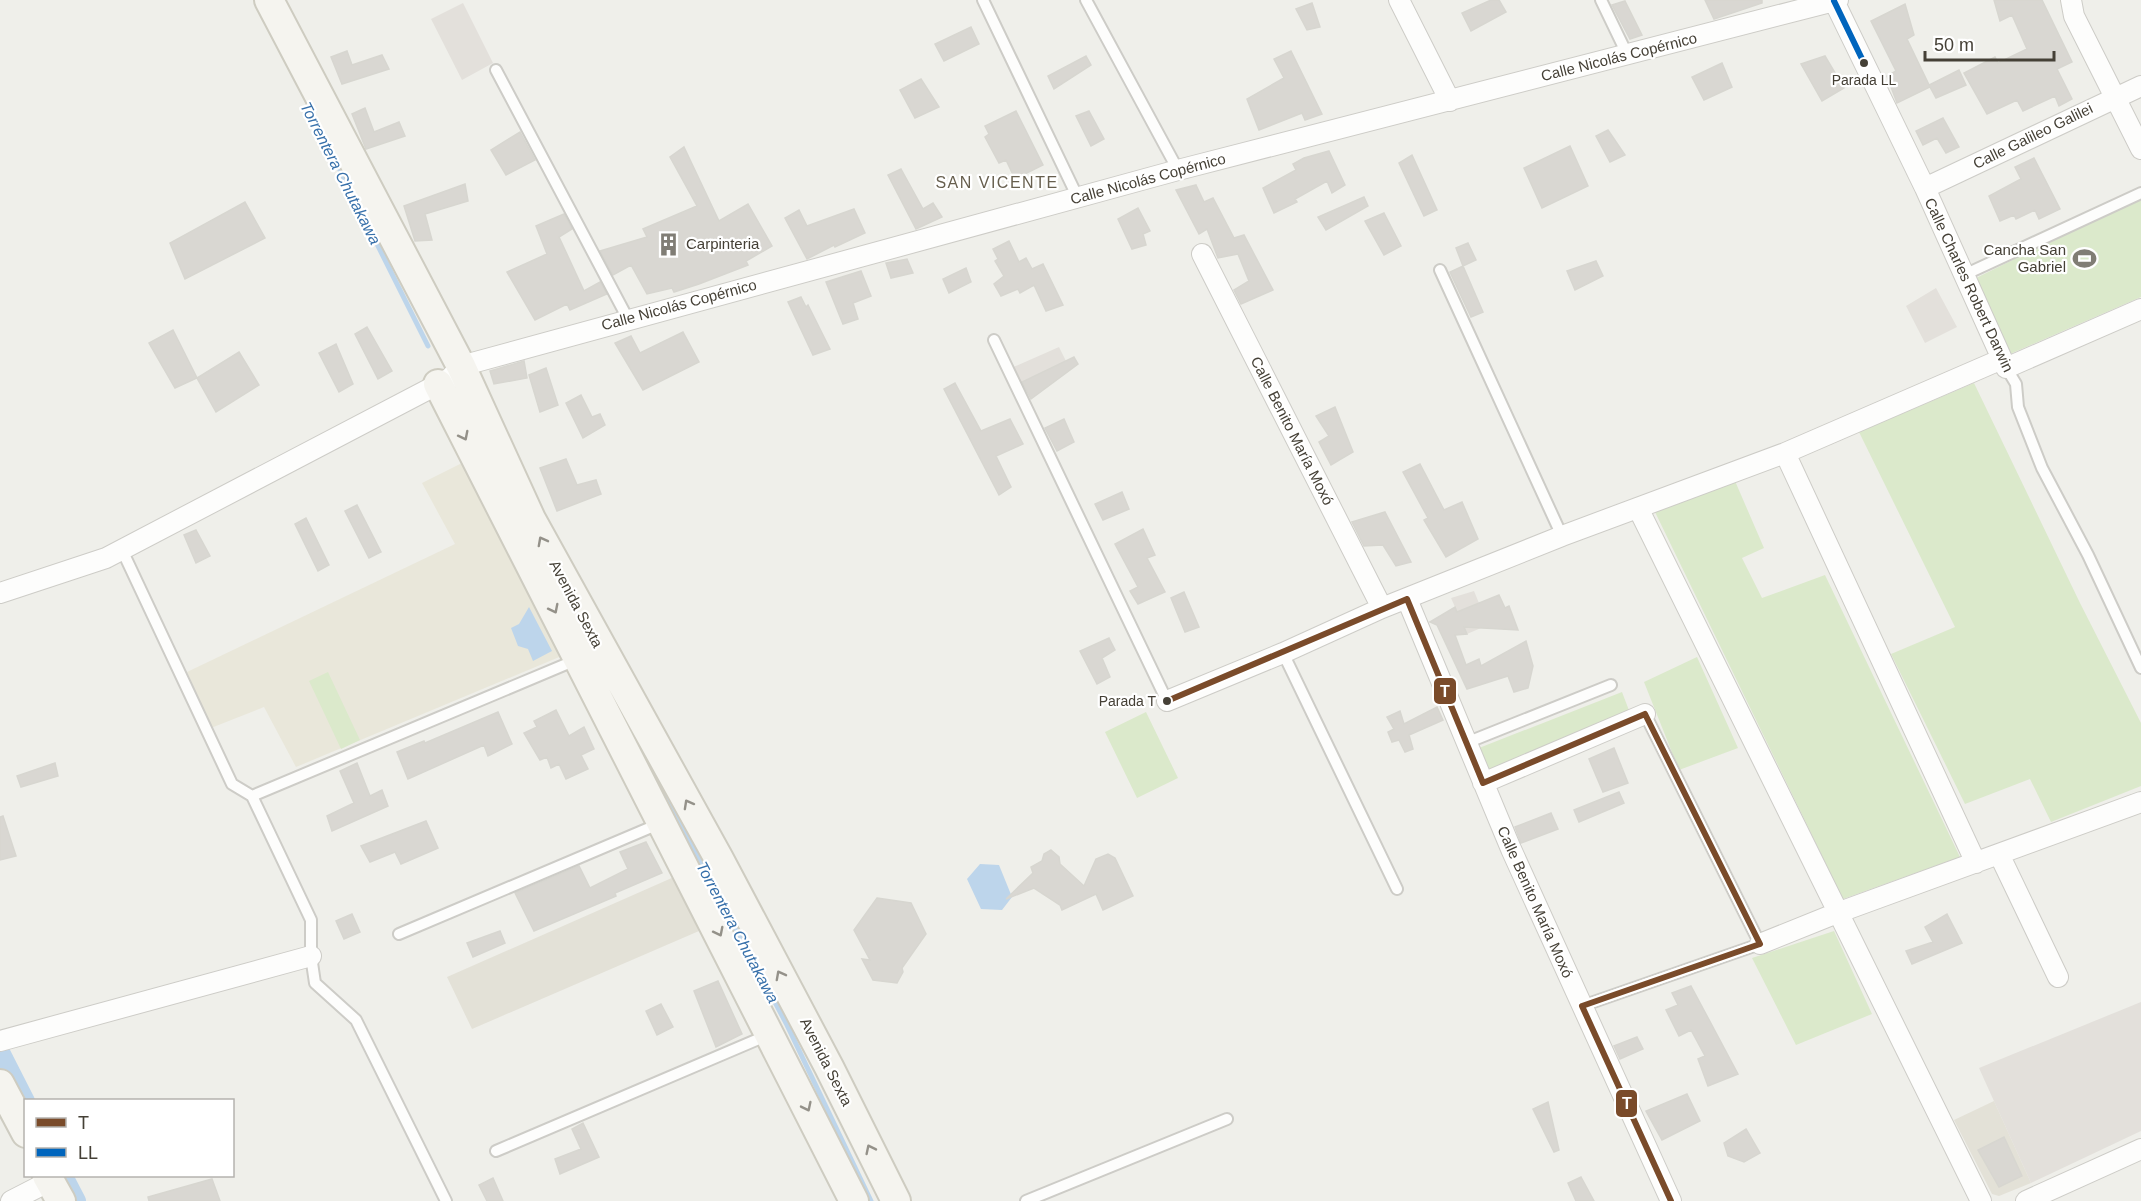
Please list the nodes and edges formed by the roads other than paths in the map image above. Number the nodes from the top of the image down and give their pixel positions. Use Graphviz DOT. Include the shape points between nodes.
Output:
graph roads {
  1 [pos="269,0"];
  2 [pos="983,0"];
  3 [pos="1086,0"];
  4 [pos="1399,0"];
  5 [pos="1601,0"];
  6 [pos="2071,0"];
  7 [pos="1816,3"];
  8 [pos="1627,54"];
  9 [pos="496,70"];
  10 [pos="2141,86"];
  11 [pos="2114,97"];
  12 [pos="1450,101"];
  13 [pos="2141,149"];
  14 [pos="1178,170"];
  15 [pos="1925,188"];
  16 [pos="2141,193"];
  17 [pos="1078,198"];
  18 [pos="1202,254"];
  19 [pos="1440,270"];
  20 [pos="1964,275"];
  21 [pos="2141,309"];
  22 [pos="628,319"];
  23 [pos="994,340"];
  24 [pos="2004,363"];
  25 [pos="449,376"];
  26 [pos="1785,453"];
  27 [pos="1638,507"];
  28 [pos="1562,536"];
  29 [pos="122,550"];
  30 [pos="0,593"];
  31 [pos="1407,599"];
  32 [pos="1382,608"];
  33 [pos="592,653"];
  34 [pos="1283,653"];
  35 [pos="2141,668"];
  36 [pos="1611,685"];
  37 [pos="1167,700"];
  38 [pos="1645,714"];
  39 [pos="1466,743"];
  40 [pos="1483,783"];
  41 [pos="252,796"];
  42 [pos="2141,802"];
  43 [pos="663,822"];
  44 [pos="1999,854"];
  45 [pos="1976,863"];
  46 [pos="1396,889"];
  47 [pos="1837,913"];
  48 [pos="399,934"];
  49 [pos="1760,944"];
  50 [pos="311,956"];
  51 [pos="2058,977"];
  52 [pos="1582,1006"];
  53 [pos="771,1034"];
  54 [pos="0,1041"];
  55 [pos="0,1084"];
  56 [pos="1227,1119"];
  57 [pos="24,1129"];
  58 [pos="2141,1149"];
  59 [pos="496,1151"];
  60 [pos="53,1186"];
  61 [pos="11,1201"];
  62 [pos="446,1201"];
  63 [pos="854,1201"];
  64 [pos="896,1201"];
  65 [pos="1026,1201"];
  66 [pos="1671,1201"];
  67 [pos="1981,1201"];
  68 [pos="2026,1201"];
  1 -- 25 [label="street, Avenida Sexta"];
  2 -- 17 [label="lane"];
  3 -- 14 [label="lane"];
  4 -- 12 [label="street"];
  5 -- 8 [label="lane"];
  6 -- 11 [label="street" via="2074,16"];
  7 -- 8 [label="street, Calle Nicolás Copérnico"];
  7 -- 15 [label="street, Calle Charles Robert Darwin"];
  8 -- 12 [label="street, Calle Nicolás Copérnico"];
  9 -- 22 [label="lane"];
  10 -- 11 [label="street, Calle Galileo Galilei"];
  11 -- 13 [label="street"];
  11 -- 15 [label="street, Calle Galileo Galilei"];
  12 -- 14 [label="street, Calle Nicolás Copérnico"];
  14 -- 17 [label="street, Calle Nicolás Copérnico"];
  15 -- 20 [label="street, Calle Charles Robert Darwin"];
  16 -- 20 [label="lane"];
  17 -- 22 [label="street, Calle Nicolás Copérnico"];
  18 -- 32 [label="street, Calle Benito María Moxó"];
  19 -- 28 [label="lane"];
  20 -- 24 [label="street, Calle Charles Robert Darwin"];
  21 -- 24 [label="street"];
  22 -- 25 [label="street, Calle Nicolás Copérnico"];
  23 -- 37 [label="lane"];
  24 -- 26 [label="street"];
  24 -- 35 [label="lane, Calle Charles Robert Darwin" via="2016,384 2018,407 2042,468"];
  25 -- 29 [label="street, Calle Nicolás Copérnico"];
  25 -- 33 [label="street, Avenida Sexta"];
  26 -- 27 [label="street"];
  26 -- 45 [label="street"];
  27 -- 28 [label="street"];
  27 -- 47 [label="street"];
  28 -- 31 [label="street"];
  29 -- 30 [label="street, Calle Nicolás Copérnico"];
  29 -- 41 [label="lane" via="232,784"];
  31 -- 32 [label="street"];
  31 -- 39 [label="street, Calle Benito María Moxó"];
  32 -- 34 [label="street"];
  33 -- 41 [label="lane"];
  33 -- 43 [label="street, Avenida Sexta"];
  64 -- 33 [label="street, Avenida Sexta, one-way" via="719,859"];
  34 -- 37 [label="street"];
  34 -- 46 [label="lane"];
  36 -- 39 [label="lane"];
  38 -- 40 [label="street"];
  38 -- 49 [label="lane"];
  39 -- 40 [label="street, Calle Benito María Moxó"];
  40 -- 52 [label="street, Calle Benito María Moxó"];
  41 -- 50 [label="lane" via="311,920"];
  42 -- 44 [label="street"];
  43 -- 48 [label="lane"];
  43 -- 53 [label="street, Avenida Sexta, one-way"];
  44 -- 45 [label="street"];
  44 -- 51 [label="street"];
  45 -- 47 [label="street"];
  47 -- 49 [label="street"];
  47 -- 67 [label="street"];
  49 -- 52 [label="lane"];
  50 -- 54 [label="street"];
  50 -- 62 [label="lane" via="315,983 356,1020"];
  52 -- 66 [label="street, Calle Benito María Moxó"];
  53 -- 59 [label="lane"];
  53 -- 63 [label="street, Avenida Sexta, one-way"];
  55 -- 57 [label="street"];
  56 -- 65 [label="lane"];
  58 -- 68 [label="street"];
  60 -- 61 [label="street"];
}
